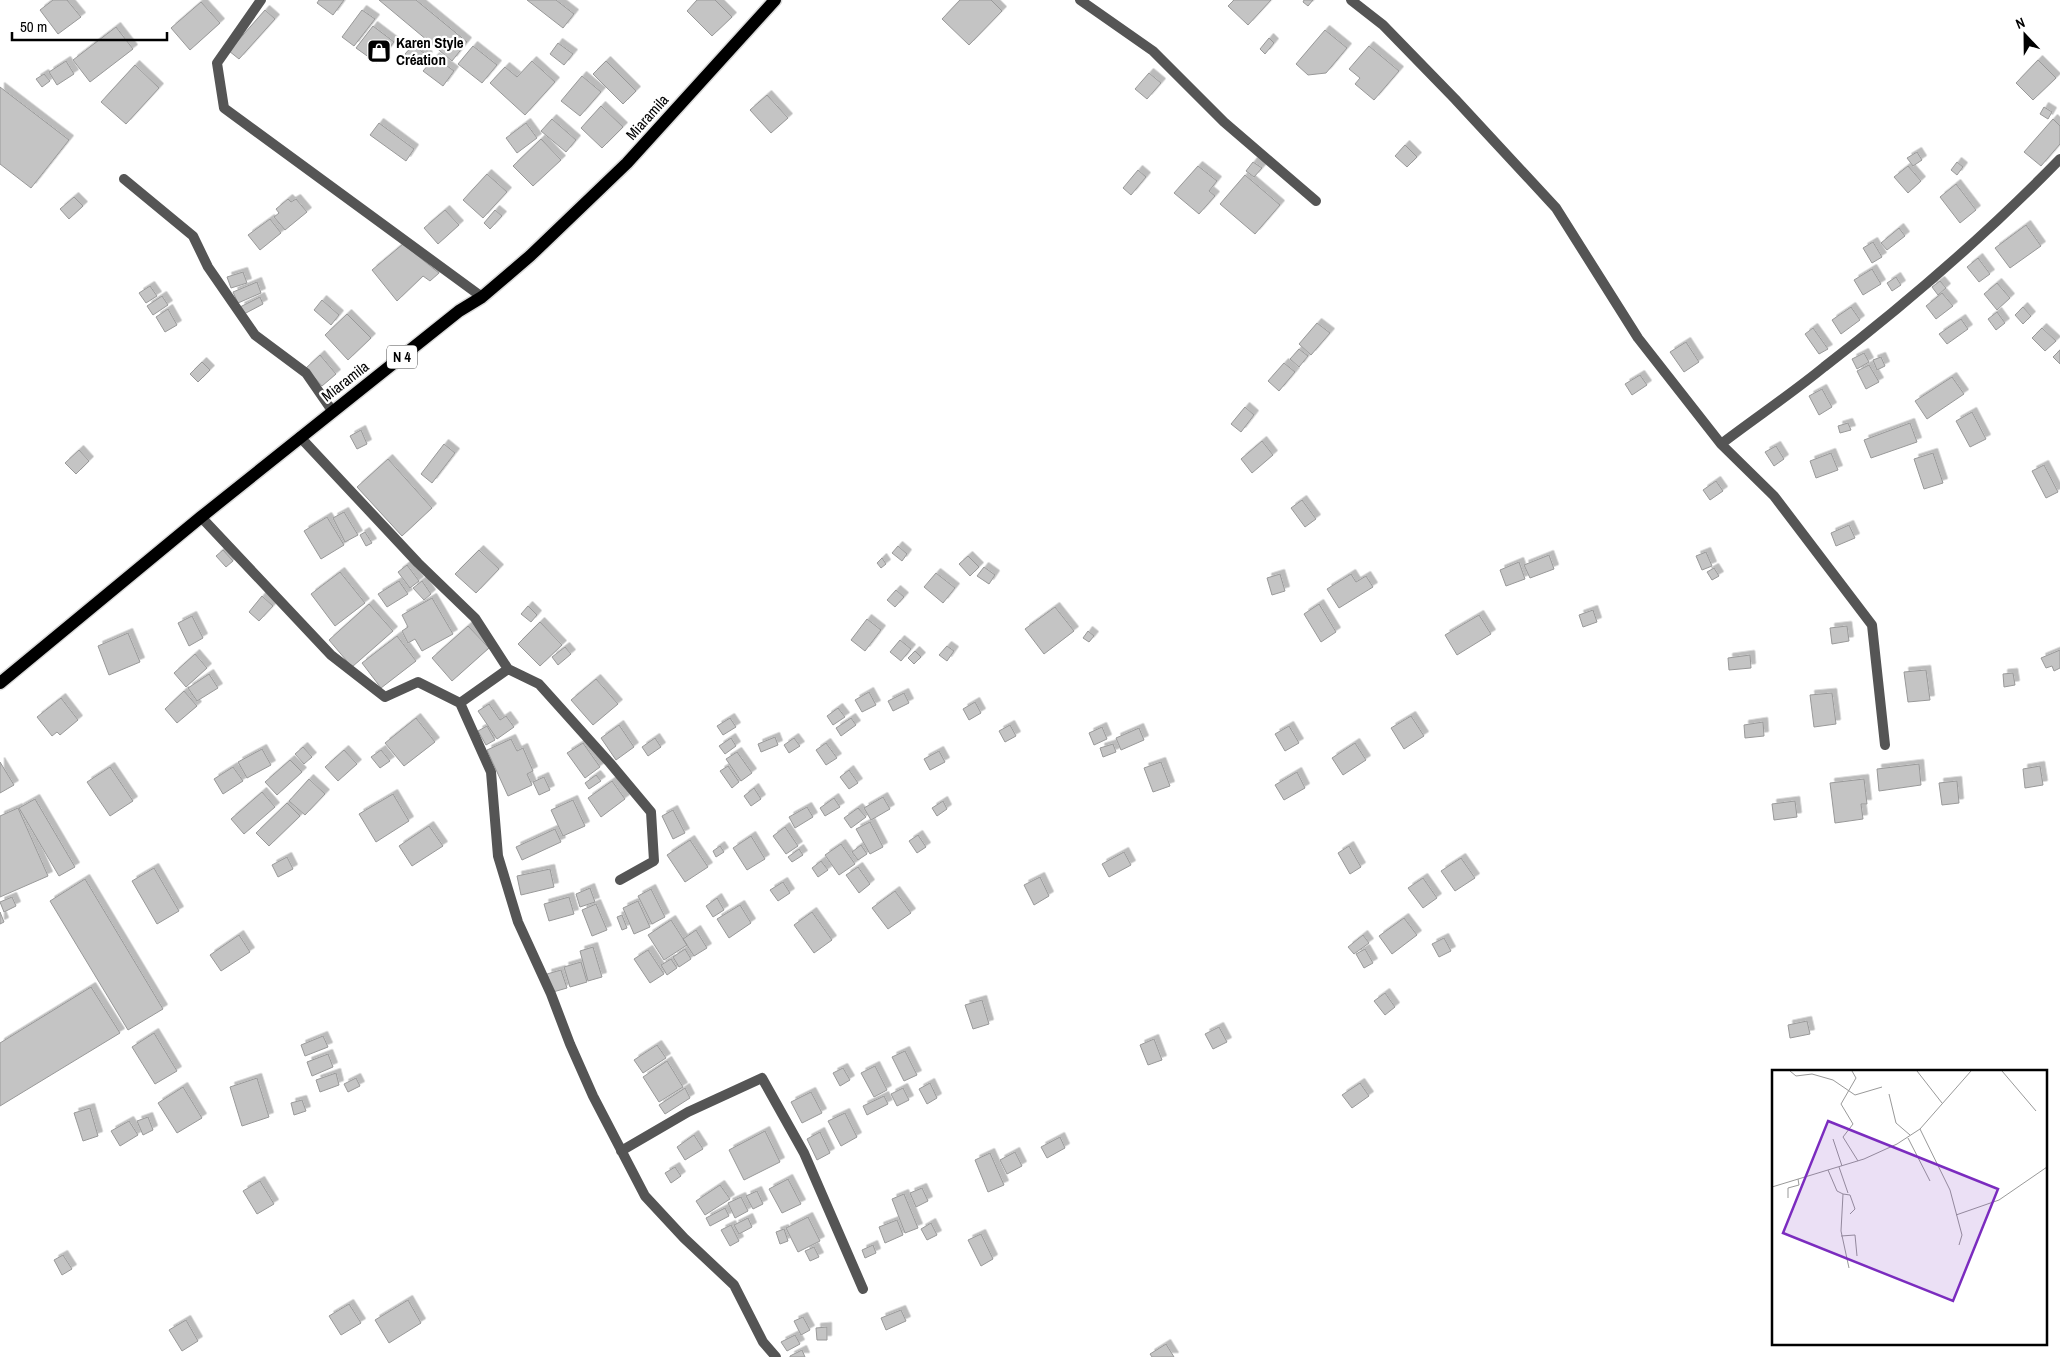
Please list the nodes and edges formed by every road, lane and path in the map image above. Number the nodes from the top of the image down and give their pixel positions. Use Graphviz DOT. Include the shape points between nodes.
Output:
graph roads {
  1 [pos="261,0"];
  2 [pos="775,0"];
  3 [pos="1080,0"];
  4 [pos="1351,0"];
  5 [pos="2060,159"];
  6 [pos="124,179"];
  7 [pos="1316,201"];
  8 [pos="482,297"];
  9 [pos="333,412"];
  10 [pos="300,437"];
  11 [pos="1720,444"];
  12 [pos="200,517"];
  13 [pos="508,669"];
  14 [pos="0,683"];
  15 [pos="460,703"];
  16 [pos="1885,745"];
  17 [pos="620,880"];
  18 [pos="622,1150"];
  19 [pos="863,1289"];
  20 [pos="776,1357"];
  1 -- 8 [label="street" via="217,63 224,108"];
  2 -- 8 [label="main road, Miaramila / N 4" via="627,163"];
  3 -- 7 [label="street" via="1153,51 1224,122"];
  4 -- 11 [label="street" via="1383,25 1556,208 1638,338"];
  5 -- 11 [label="street" via="2012,208 1910,298 1824,368"];
  6 -- 9 [label="street" via="193,236 208,267 255,335 306,373"];
  8 -- 9 [label="main road, Miaramila / N 4"];
  9 -- 10 [label="main road, Miaramila / N 4"];
  10 -- 12 [label="main road, Miaramila / N 4"];
  10 -- 13 [label="street" via="418,563 475,618"];
  11 -- 16 [label="street" via="1774,496 1872,625"];
  12 -- 14 [label="main road, Miaramila / N 4"];
  12 -- 15 [label="street" via="332,655 385,697 418,682"];
  13 -- 15 [label="street"];
  13 -- 17 [label="street" via="539,684 651,812 654,860"];
  15 -- 18 [label="street" via="491,772 498,856 518,922 593,1096"];
  18 -- 19 [label="street" via="688,1112 762,1078 804,1153"];
  18 -- 20 [label="street" via="645,1196 734,1285 764,1342"];
}
